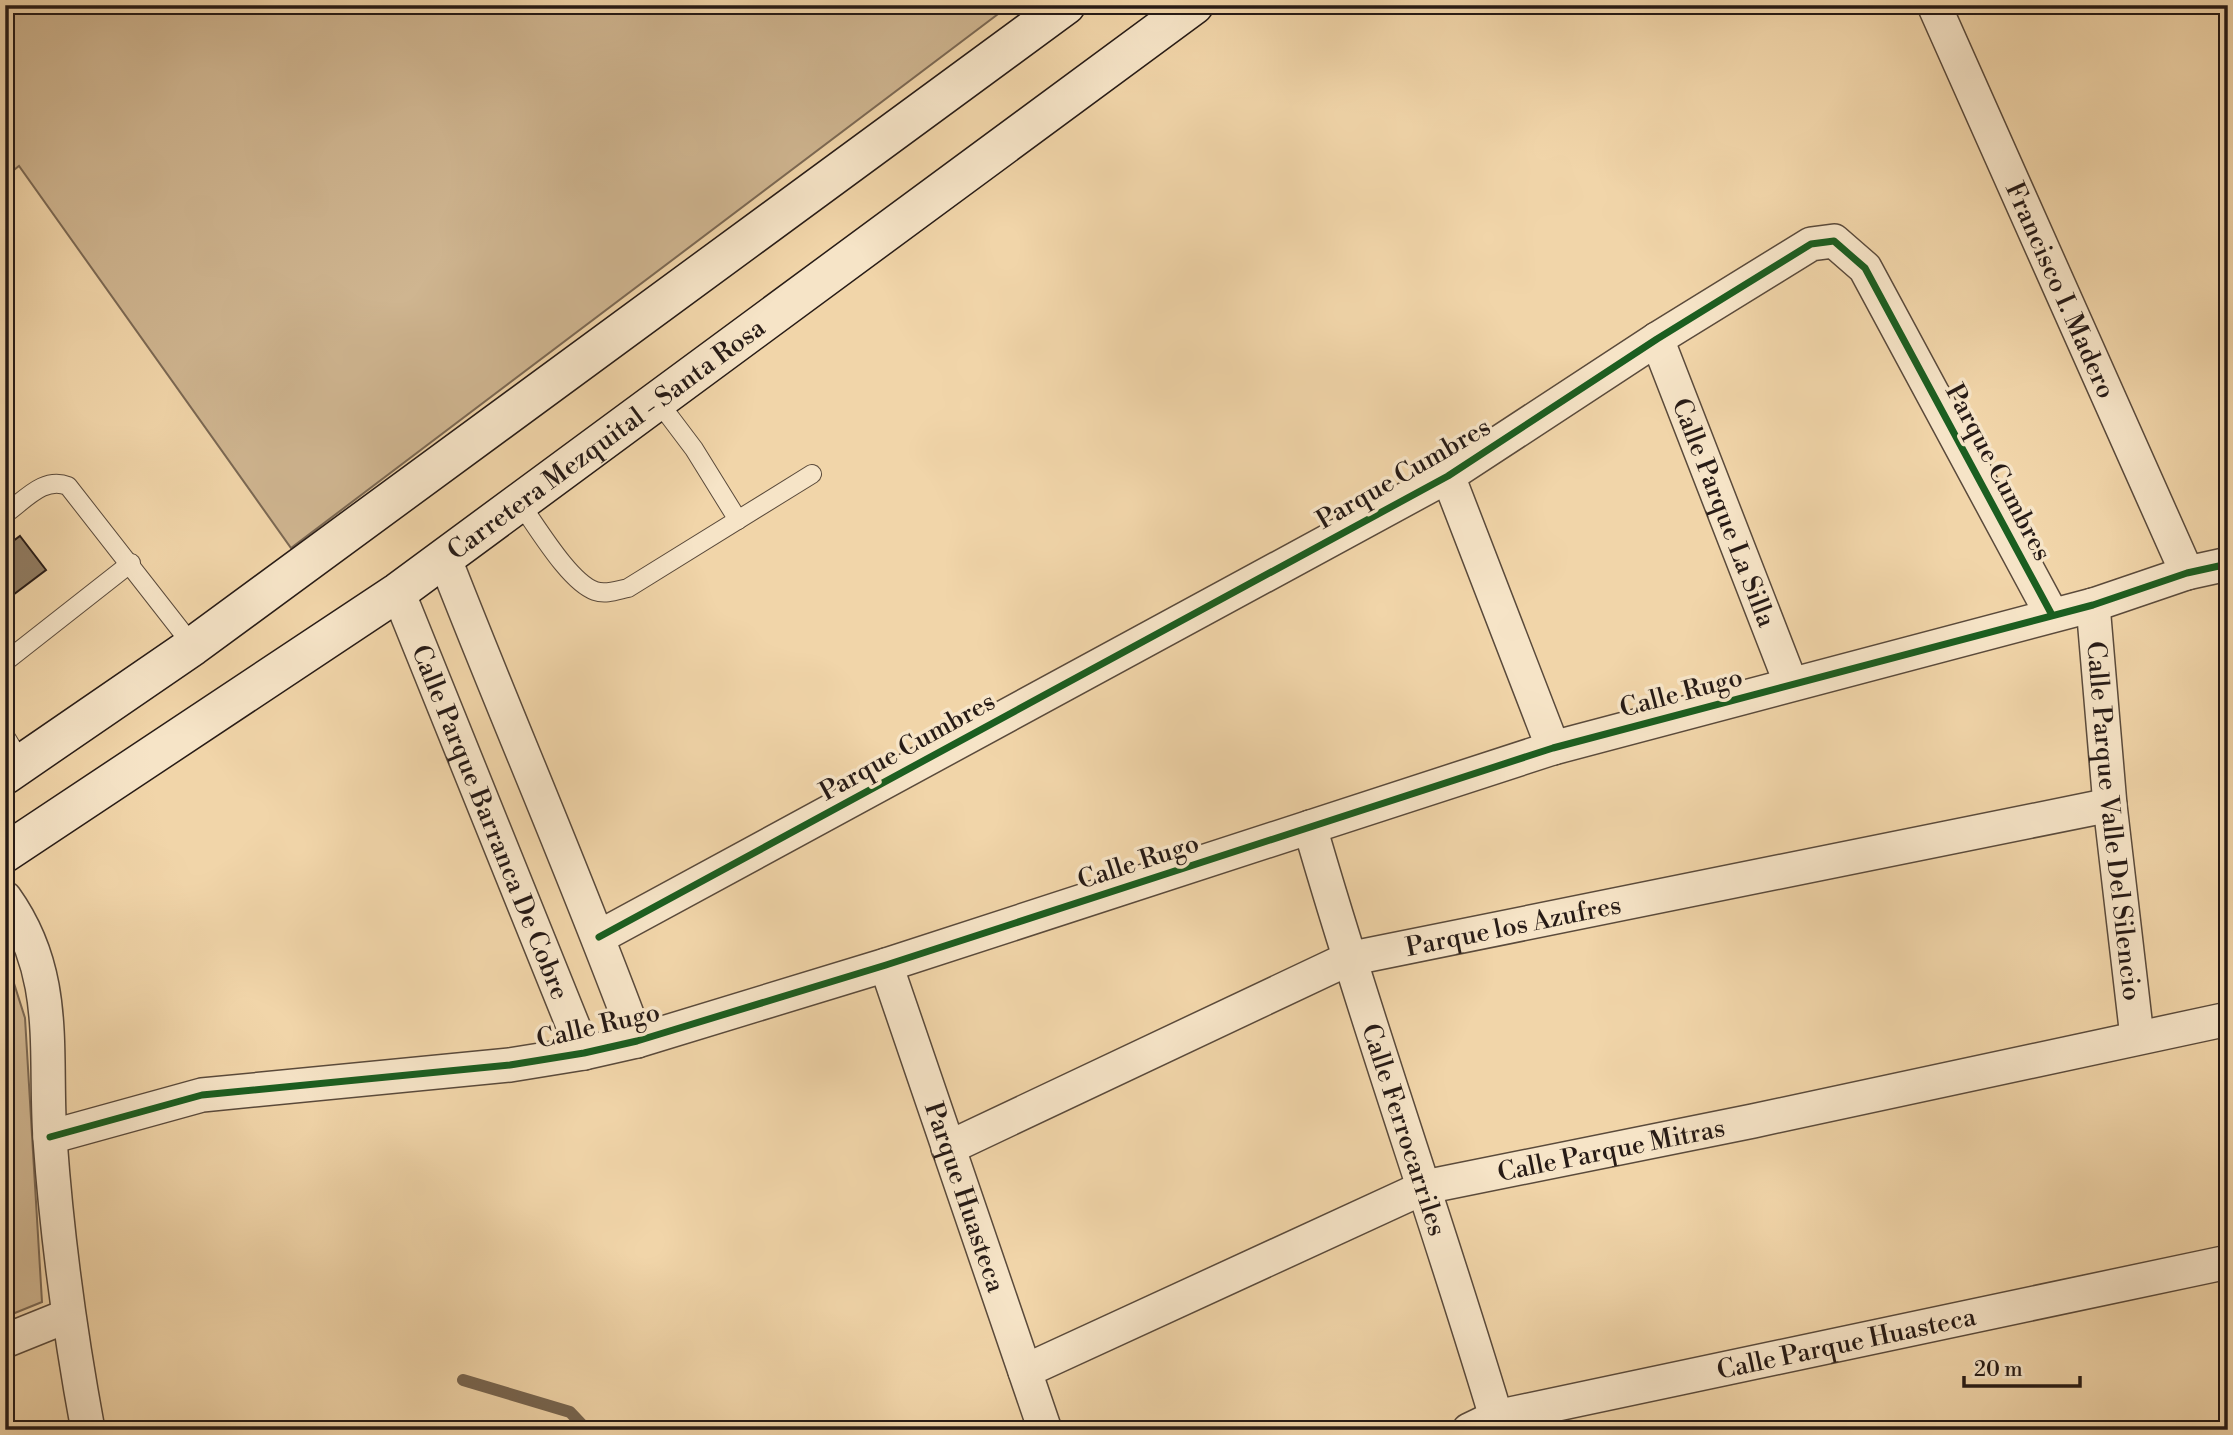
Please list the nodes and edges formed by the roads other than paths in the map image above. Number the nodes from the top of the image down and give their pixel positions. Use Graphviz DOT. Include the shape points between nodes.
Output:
graph roads {
  1 [pos="1066,5"];
  2 [pos="1194,5"];
  3 [pos="1934,5"];
  4 [pos="1657,339"];
  5 [pos="657,400"];
  6 [pos="812,474"];
  7 [pos="1448,476"];
  8 [pos="519,502"];
  9 [pos="5,514"];
  10 [pos="738,520"];
  11 [pos="444,557"];
  12 [pos="131,563"];
  13 [pos="2228,564"];
  14 [pos="2187,573"];
  15 [pos="398,592"];
  16 [pos="2093,605"];
  17 [pos="2053,615"];
  18 [pos="193,646"];
  19 [pos="5,662"];
  20 [pos="1791,684"];
  21 [pos="504,713"];
  22 [pos="456,734"];
  23 [pos="1553,748"];
  24 [pos="11,758"];
  25 [pos="2110,805"];
  26 [pos="1310,827"];
  27 [pos="5,853"];
  28 [pos="5,898"];
  29 [pos="599,937"];
  30 [pos="1348,959"];
  31 [pos="886,965"];
  32 [pos="2228,1019"];
  33 [pos="2137,1037"];
  34 [pos="637,1041"];
  35 [pos="584,1053"];
  36 [pos="50,1137"];
  37 [pos="948,1148"];
  38 [pos="1425,1188"];
  39 [pos="2228,1262"];
  40 [pos="67,1317"];
  41 [pos="5,1341"];
  42 [pos="1026,1371"];
  43 [pos="1488,1426"];
  44 [pos="88,1430"];
  45 [pos="1045,1430"];
  1 -- 18 [label="main road"];
  2 -- 5 [label="main road, Carretera Mezquital - Santa Rosa"];
  3 -- 14 [label="street, Francisco I. Madero"];
  4 -- 7 [label="street, Parque Cumbres"];
  4 -- 17 [label="street, Parque Cumbres" via="1811,244 1834,241 1865,268"];
  4 -- 20 [label="street, Calle Parque La Silla"];
  5 -- 8 [label="main road, Carretera Mezquital - Santa Rosa"];
  5 -- 10 [label="lane"];
  6 -- 10 [label="lane"];
  7 -- 23 [label="street"];
  7 -- 29 [label="street, Parque Cumbres"];
  8 -- 10 [label="lane" via="578,579 594,591 609,593 628,588"];
  8 -- 11 [label="main road, Carretera Mezquital - Santa Rosa"];
  9 -- 12 [label="lane" via="48,482 57,481 77,495"];
  11 -- 15 [label="main road, Carretera Mezquital - Santa Rosa"];
  11 -- 21 [label="street, Calle Parque Barranca De Cobre"];
  12 -- 18 [label="lane"];
  12 -- 19 [label="lane"];
  13 -- 14 [label="street, Calle Rugo"];
  14 -- 16 [label="street, Calle Rugo"];
  15 -- 22 [label="street, Calle Parque Barranca De Cobre"];
  15 -- 27 [label="main road, Carretera Mezquital - Santa Rosa"];
  16 -- 17 [label="street, Calle Rugo"];
  16 -- 25 [label="street, Calle Parque Valle Del Silencio"];
  17 -- 20 [label="street, Calle Rugo"];
  18 -- 24 [label="main road"];
  20 -- 23 [label="street, Calle Rugo"];
  21 -- 22 [label="street"];
  21 -- 29 [label="street, Calle Parque Barranca De Cobre"];
  22 -- 35 [label="street, Calle Parque Barranca De Cobre"];
  23 -- 26 [label="street, Calle Rugo"];
  25 -- 30 [label="street, Parque los Azufres"];
  25 -- 33 [label="street, Calle Parque Valle Del Silencio"];
  26 -- 30 [label="street, Calle Ferrocarriles"];
  26 -- 31 [label="street, Calle Rugo"];
  28 -- 36 [label="street" via="33,947 45,991"];
  29 -- 34 [label="street, Calle Parque Barranca De Cobre"];
  30 -- 37 [label="street, Parque los Azufres"];
  30 -- 38 [label="street, Calle Ferrocarriles"];
  31 -- 34 [label="street, Calle Rugo"];
  31 -- 37 [label="street, Parque Huasteca"];
  32 -- 33 [label="street, Calle Parque Mitras"];
  33 -- 38 [label="street, Calle Parque Mitras"];
  34 -- 35 [label="street, Calle Rugo"];
  35 -- 36 [label="street, Calle Rugo" via="510,1065 202,1095"];
  36 -- 40 [label="street"];
  37 -- 42 [label="street, Parque Huasteca"];
  38 -- 42 [label="street, Calle Parque Mitras"];
  38 -- 43 [label="street, Calle Ferrocarriles"];
  39 -- 43 [label="street, Calle Parque Huasteca"];
  40 -- 41 [label="street"];
  40 -- 44 [label="street"];
  42 -- 45 [label="street, Parque Huasteca"];
}
